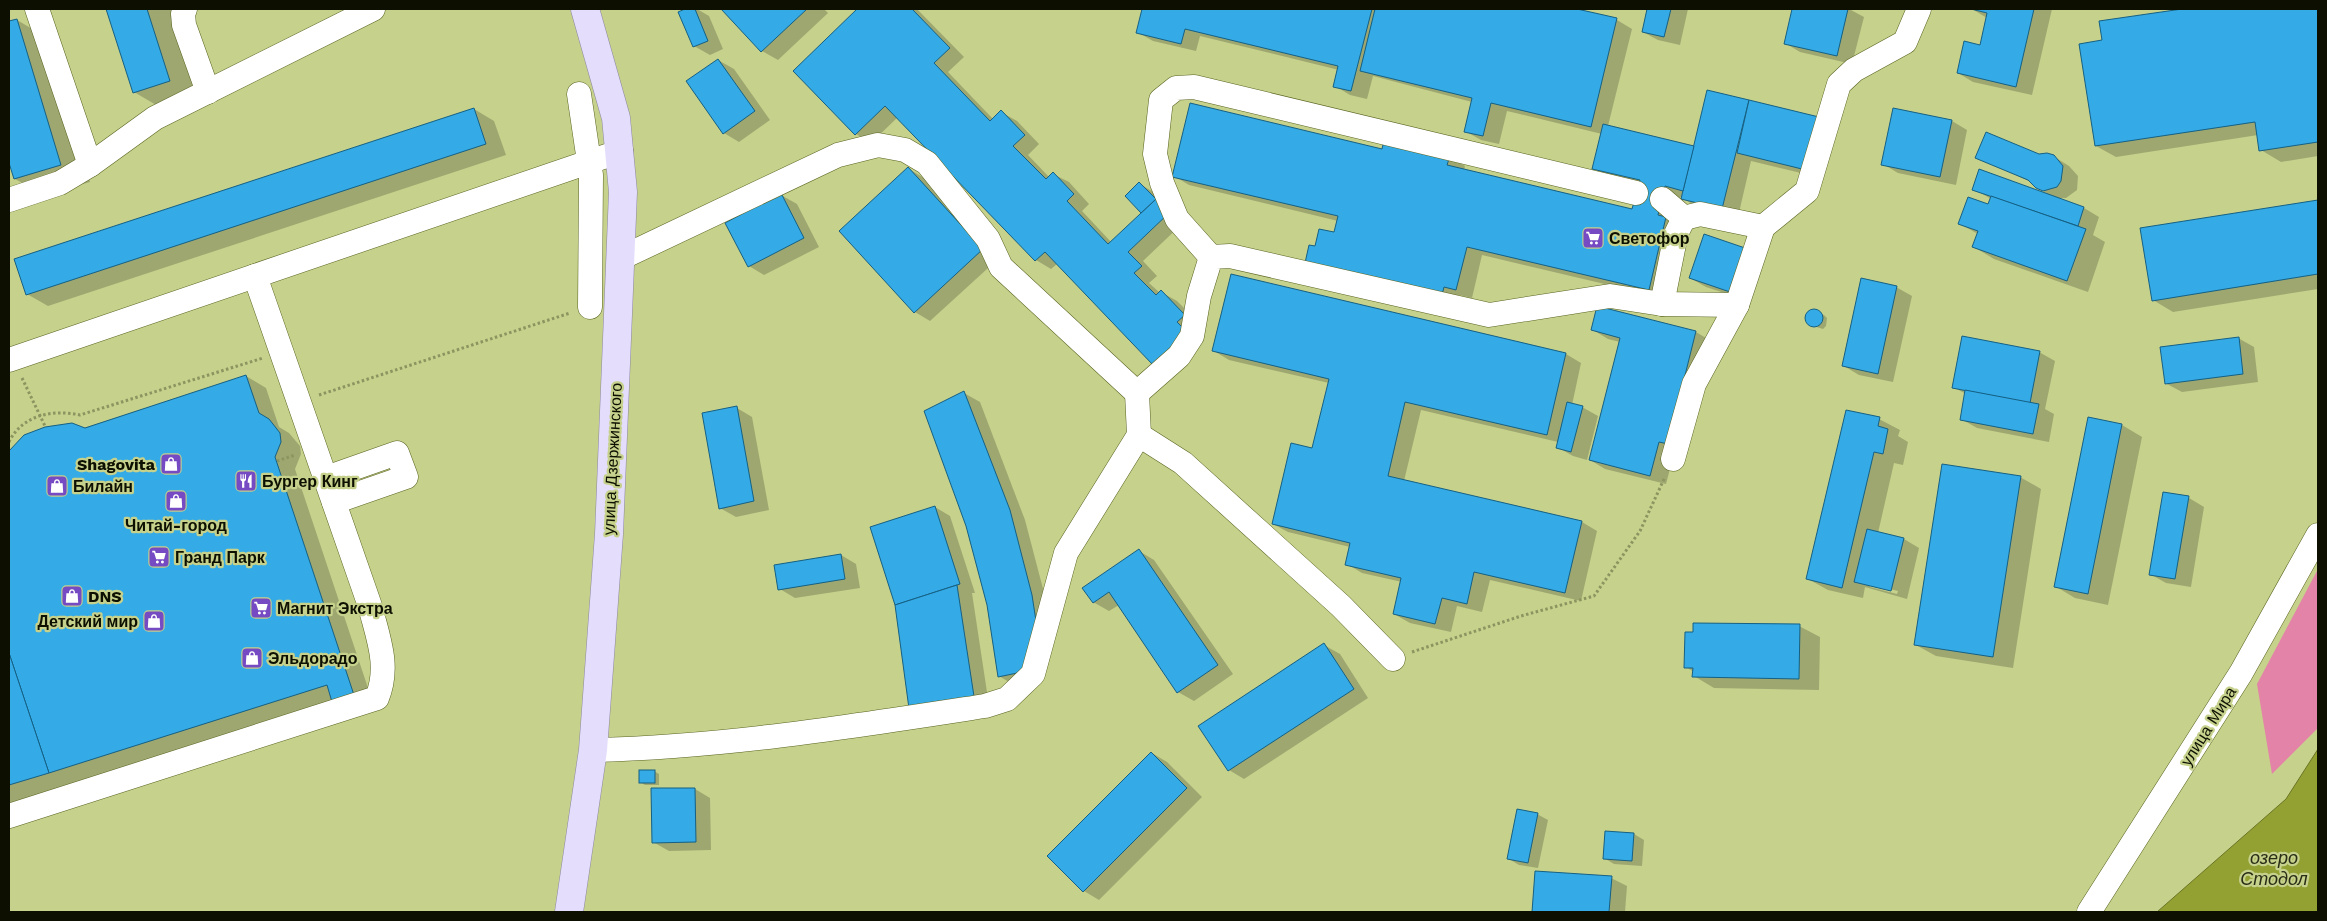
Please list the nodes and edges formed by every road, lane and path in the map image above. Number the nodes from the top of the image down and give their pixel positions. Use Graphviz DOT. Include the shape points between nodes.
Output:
graph roads {
  1 [pos="37,9"];
  2 [pos="185,9"];
  3 [pos="373,9"];
  4 [pos="585,9"];
  5 [pos="1919,9"];
  6 [pos="208,92"];
  7 [pos="579,94"];
  8 [pos="621,151"];
  9 [pos="589,163"];
  10 [pos="90,165"];
  11 [pos="1636,193"];
  12 [pos="1662,199"];
  13 [pos="9,200"];
  14 [pos="1684,218"];
  15 [pos="1763,227"];
  16 [pos="1212,257"];
  17 [pos="621,258"];
  18 [pos="254,276"];
  19 [pos="1662,304"];
  20 [pos="1737,305"];
  21 [pos="590,307"];
  22 [pos="268,356"];
  23 [pos="11,359"];
  24 [pos="1137,393"];
  25 [pos="299,401"];
  26 [pos="40,416"];
  27 [pos="45,426"];
  28 [pos="1139,435"];
  29 [pos="9,442"];
  30 [pos="300,453"];
  31 [pos="1673,459"];
  32 [pos="277,461"];
  33 [pos="326,478"];
  34 [pos="334,502"];
  35 [pos="2318,535"];
  36 [pos="1393,659"];
  37 [pos="593,750"];
  38 [pos="9,816"];
  39 [pos="569,912"];
  40 [pos="2089,912"];
  1 -- 10 [label="street"];
  2 -- 6 [label="street" via="184,25"];
  3 -- 6 [label="street"];
  4 -- 8 [label="main road, улица Дзержинского" via="616,118"];
  5 -- 15 [label="street" via="1905,42 1854,70 1840,84 1807,191"];
  6 -- 10 [label="street" via="155,118"];
  7 -- 9 [label="street"];
  8 -- 9 [label="street"];
  8 -- 17 [label="main road, улица Дзержинского"];
  9 -- 18 [label="street"];
  9 -- 21 [label="street"];
  10 -- 13 [label="street" via="60,183"];
  11 -- 16 [label="street" via="1194,87 1176,88 1161,100 1154,154 1177,219"];
  12 -- 14 [label="street"];
  14 -- 15 [label="street" via="1700,214"];
  14 -- 19 [label="street" via="1676,234"];
  15 -- 20 [label="street"];
  16 -- 19 [label="street" via="1230,256 1489,315 1610,296"];
  16 -- 24 [label="street" via="1192,336 1180,356"];
  17 -- 24 [label="street" via="838,155 878,145 905,150 927,163 988,239 1001,267"];
  17 -- 37 [label="main road, улица Дзержинского" via="609,534"];
  18 -- 23 [label="street"];
  18 -- 25 [label="street"];
  19 -- 20 [label="street"];
  20 -- 31 [label="street" via="1694,384"];
  21 -- 25 [label="path"];
  22 -- 26 [label="path" via="80,415 65,412"];
  23 -- 26 [label="path"];
  24 -- 28 [label="street"];
  25 -- 33 [label="street"];
  26 -- 27 [label="path"];
  26 -- 29 [label="path" via="14,431"];
  28 -- 36 [label="street" via="1184,463 1341,606"];
  28 -- 37 [label="street" via="1066,553 1033,674 1007,699 985,706 819,732 708,744"];
  30 -- 32 [label="path"];
  31 -- 36 [label="path" via="1640,531 1594,596 1521,616"];
  33 -- 34 [label="street"];
  33 -- 34 [label="street" via="397,453 406,477"];
  34 -- 38 [label="street" via="370,606 383,661 384,682 378,698"];
  35 -- 40 [label="street, улица Мира" via="2241,673"];
  37 -- 39 [label="main road, улица Дзержинского"];
}
